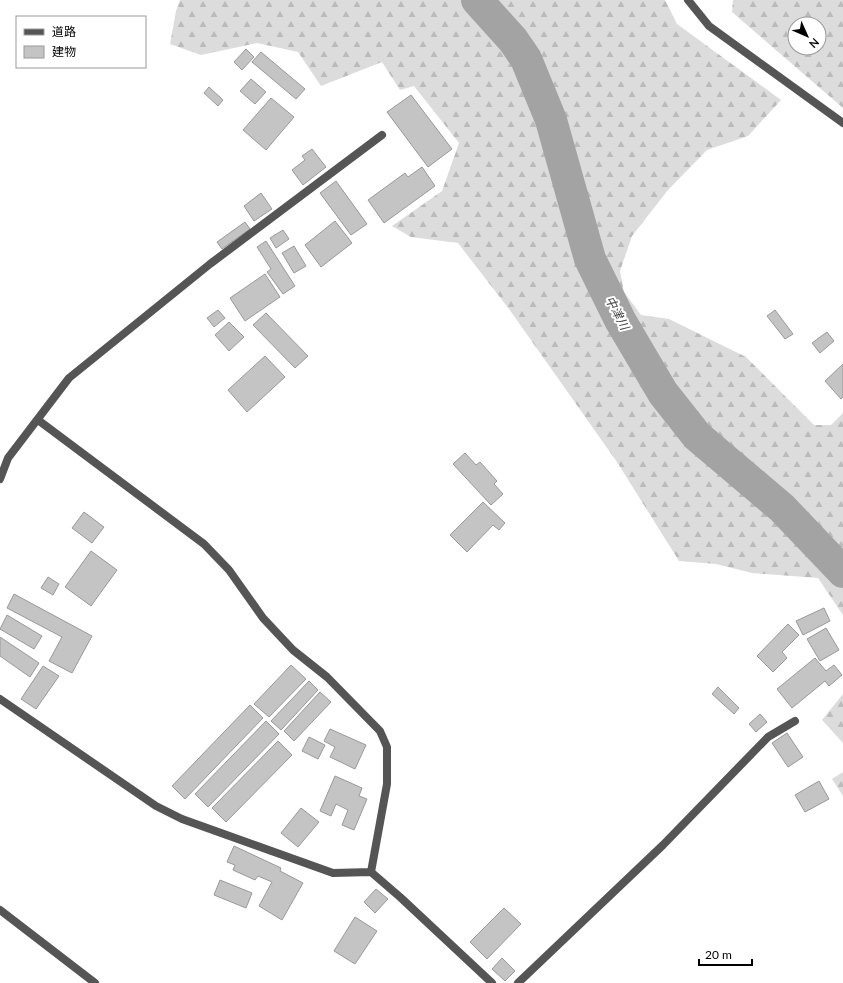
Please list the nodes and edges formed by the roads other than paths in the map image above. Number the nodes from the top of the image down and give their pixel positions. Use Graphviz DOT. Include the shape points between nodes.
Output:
graph roads {
  1 [pos="688,0"];
  2 [pos="843,123"];
  3 [pos="382,135"];
  4 [pos="38,420"];
  5 [pos="0,455"];
  6 [pos="8,458"];
  7 [pos="0,479"];
  8 [pos="0,699"];
  9 [pos="795,721"];
  10 [pos="371,872"];
  11 [pos="0,910"];
  12 [pos="95,983"];
  13 [pos="492,983"];
  14 [pos="518,983"];
  1 -- 2 [label="street" via="709,26"];
  3 -- 4 [label="street" via="210,264 85,364 56,393"];
  4 -- 6 [label="street"];
  4 -- 10 [label="street" via="204,544 229,570 263,618 293,650 327,677 380,731 386,747 387,784"];
  5 -- 6 [label="street"];
  6 -- 7 [label="street"];
  8 -- 10 [label="street" via="156,806 182,819 333,872"];
  9 -- 14 [label="street" via="768,737 663,845"];
  10 -- 13 [label="street"];
  11 -- 12 [label="street"];
}
